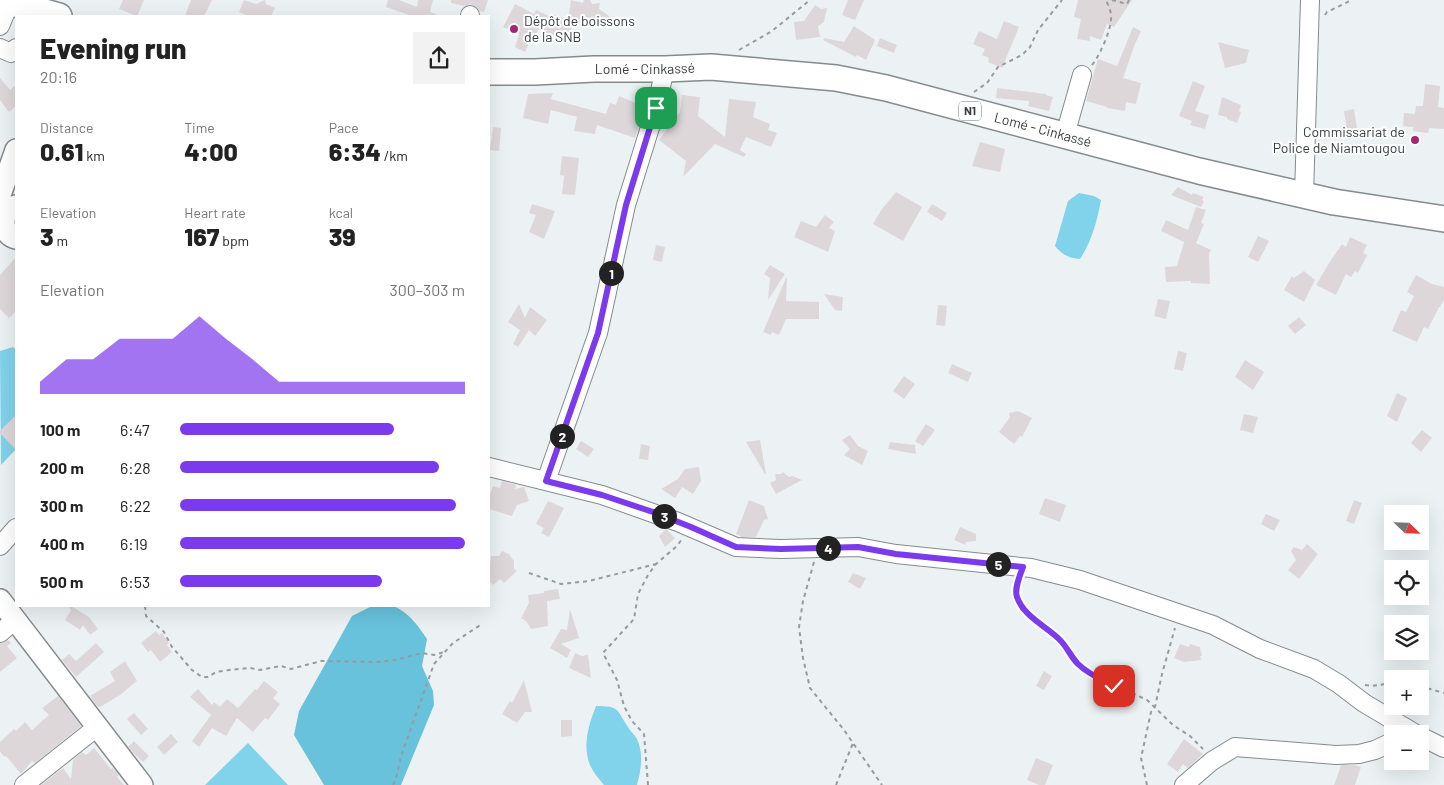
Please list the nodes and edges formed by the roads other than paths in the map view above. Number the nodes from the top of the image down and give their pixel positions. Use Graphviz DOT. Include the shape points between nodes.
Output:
graph roads {
  1 [pos="1310,0"];
  2 [pos="6,1"];
  3 [pos="55,15"];
  4 [pos="0,26"];
  5 [pos="0,48"];
  6 [pos="15,49"];
  7 [pos="665,69"];
  8 [pos="490,72"];
  9 [pos="1082,75"];
  10 [pos="1065,135"];
  11 [pos="15,155"];
  12 [pos="1304,195"];
  13 [pos="4,209"];
  14 [pos="1444,219"];
  15 [pos="15,238"];
  16 [pos="15,239"];
  17 [pos="0,250"];
  18 [pos="490,468"];
  19 [pos="546,481"];
  20 [pos="15,529"];
  21 [pos="0,546"];
  22 [pos="0,600"];
  23 [pos="8,627"];
  24 [pos="1399,725"];
  25 [pos="97,727"];
  26 [pos="1429,741"];
  27 [pos="1384,746"];
  28 [pos="1444,748"];
  29 [pos="24,785"];
  30 [pos="142,785"];
  31 [pos="1184,785"];
  1 -- 12 [label="street"];
  2 -- 3 [label="highway"];
  2 -- 4 [label="street"];
  5 -- 6 [label="street" via="11,53"];
  7 -- 8 [label="highway, Lomé - Cinkassé / N1"];
  7 -- 10 [label="highway, Lomé - Cinkassé / N1" via="711,67 845,80"];
  7 -- 19 [label="street" via="626,205 598,333"];
  9 -- 10 [label="street"];
  10 -- 12 [label="highway, Lomé - Cinkassé / N1"];
  11 -- 13 [label="main road"];
  12 -- 14 [label="highway, Lomé - Cinkassé / N1"];
  13 -- 15 [label="main road" via="5,233"];
  16 -- 17 [label="main road"];
  18 -- 19 [label="street"];
  19 -- 24 [label="street" via="602,495 736,547 858,547 1023,567 1080,580 1213,625 1260,649 1314,669"];
  20 -- 21 [label="street"];
  22 -- 23 [label="main road"];
  23 -- 25 [label="main road"];
  25 -- 29 [label="street"];
  25 -- 30 [label="main road"];
  26 -- 28 [label="street"];
  27 -- 31 [label="street" via="1359,754 1336,755 1235,747 1212,761"];
}
